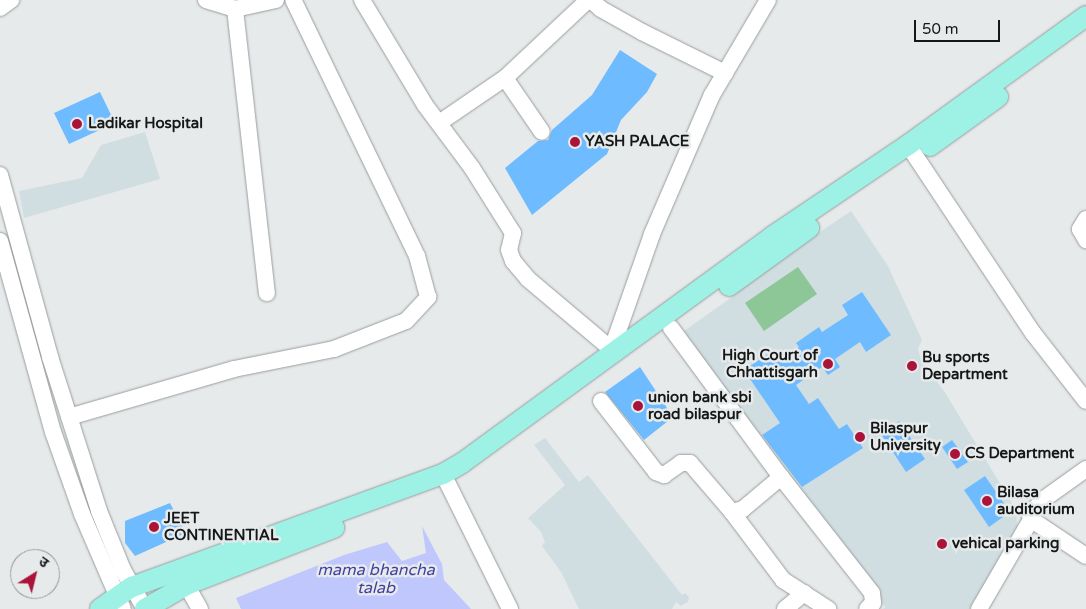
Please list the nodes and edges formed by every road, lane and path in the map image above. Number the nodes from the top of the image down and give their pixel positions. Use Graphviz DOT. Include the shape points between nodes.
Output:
graph roads {
  1 [pos="11,0"];
  2 [pos="206,0"];
  3 [pos="276,0"];
  4 [pos="293,0"];
  5 [pos="362,0"];
  6 [pos="590,0"];
  7 [pos="768,0"];
  8 [pos="0,8"];
  9 [pos="235,10"];
  10 [pos="1086,16"];
  11 [pos="1086,33"];
  12 [pos="725,73"];
  13 [pos="505,78"];
  14 [pos="439,123"];
  15 [pos="542,132"];
  16 [pos="912,151"];
  17 [pos="0,175"];
  18 [pos="1086,219"];
  19 [pos="1086,240"];
  20 [pos="0,241"];
  21 [pos="267,293"];
  22 [pos="671,328"];
  23 [pos="610,353"];
  24 [pos="1084,394"];
  25 [pos="601,401"];
  26 [pos="69,417"];
  27 [pos="1086,469"];
  28 [pos="781,477"];
  29 [pos="445,479"];
  30 [pos="732,512"];
  31 [pos="1032,518"];
  32 [pos="1086,556"];
  33 [pos="182,578"];
  34 [pos="804,594"];
  35 [pos="124,598"];
  36 [pos="100,609"];
  37 [pos="145,609"];
  38 [pos="200,609"];
  39 [pos="510,609"];
  40 [pos="785,609"];
  41 [pos="828,609"];
  42 [pos="867,609"];
  43 [pos="980,609"];
  1 -- 8 [label="street"];
  2 -- 9 [label="street"];
  3 -- 9 [label="street"];
  4 -- 26 [label="street" via="417,256 428,297 406,321 334,350 234,369"];
  5 -- 14 [label="street"];
  6 -- 12 [label="street" via="642,32"];
  6 -- 13 [label="street"];
  7 -- 12 [label="street"];
  9 -- 21 [label="street"];
  10 -- 16 [label="main road"];
  11 -- 16 [label="main road"];
  12 -- 23 [label="street" via="652,234"];
  13 -- 14 [label="street"];
  13 -- 15 [label="street"];
  14 -- 23 [label="street" via="513,233 509,250 513,261 528,279"];
  16 -- 22 [label="main road"];
  16 -- 23 [label="main road" via="773,236"];
  16 -- 24 [label="street" via="1033,333"];
  17 -- 26 [label="street"];
  18 -- 19 [label="street" via="1080,229"];
  20 -- 35 [label="street" via="53,432 82,514"];
  22 -- 28 [label="street"];
  22 -- 29 [label="main road" via="481,466"];
  23 -- 29 [label="main road"];
  25 -- 30 [label="street" via="656,472 664,475 681,463 690,463"];
  26 -- 35 [label="street"];
  27 -- 31 [label="street" via="1032,510"];
  28 -- 30 [label="street" via="743,509"];
  28 -- 42 [label="street" via="872,593 873,603"];
  29 -- 33 [label="main road"];
  29 -- 39 [label="street"];
  30 -- 34 [label="street" via="783,580"];
  31 -- 32 [label="street"];
  31 -- 43 [label="street"];
  33 -- 35 [label="main road"];
  33 -- 37 [label="main road"];
  33 -- 38 [label="street"];
  34 -- 40 [label="street"];
  34 -- 41 [label="street"];
  35 -- 36 [label="main road"];
  35 -- 37 [label="street"];
}
